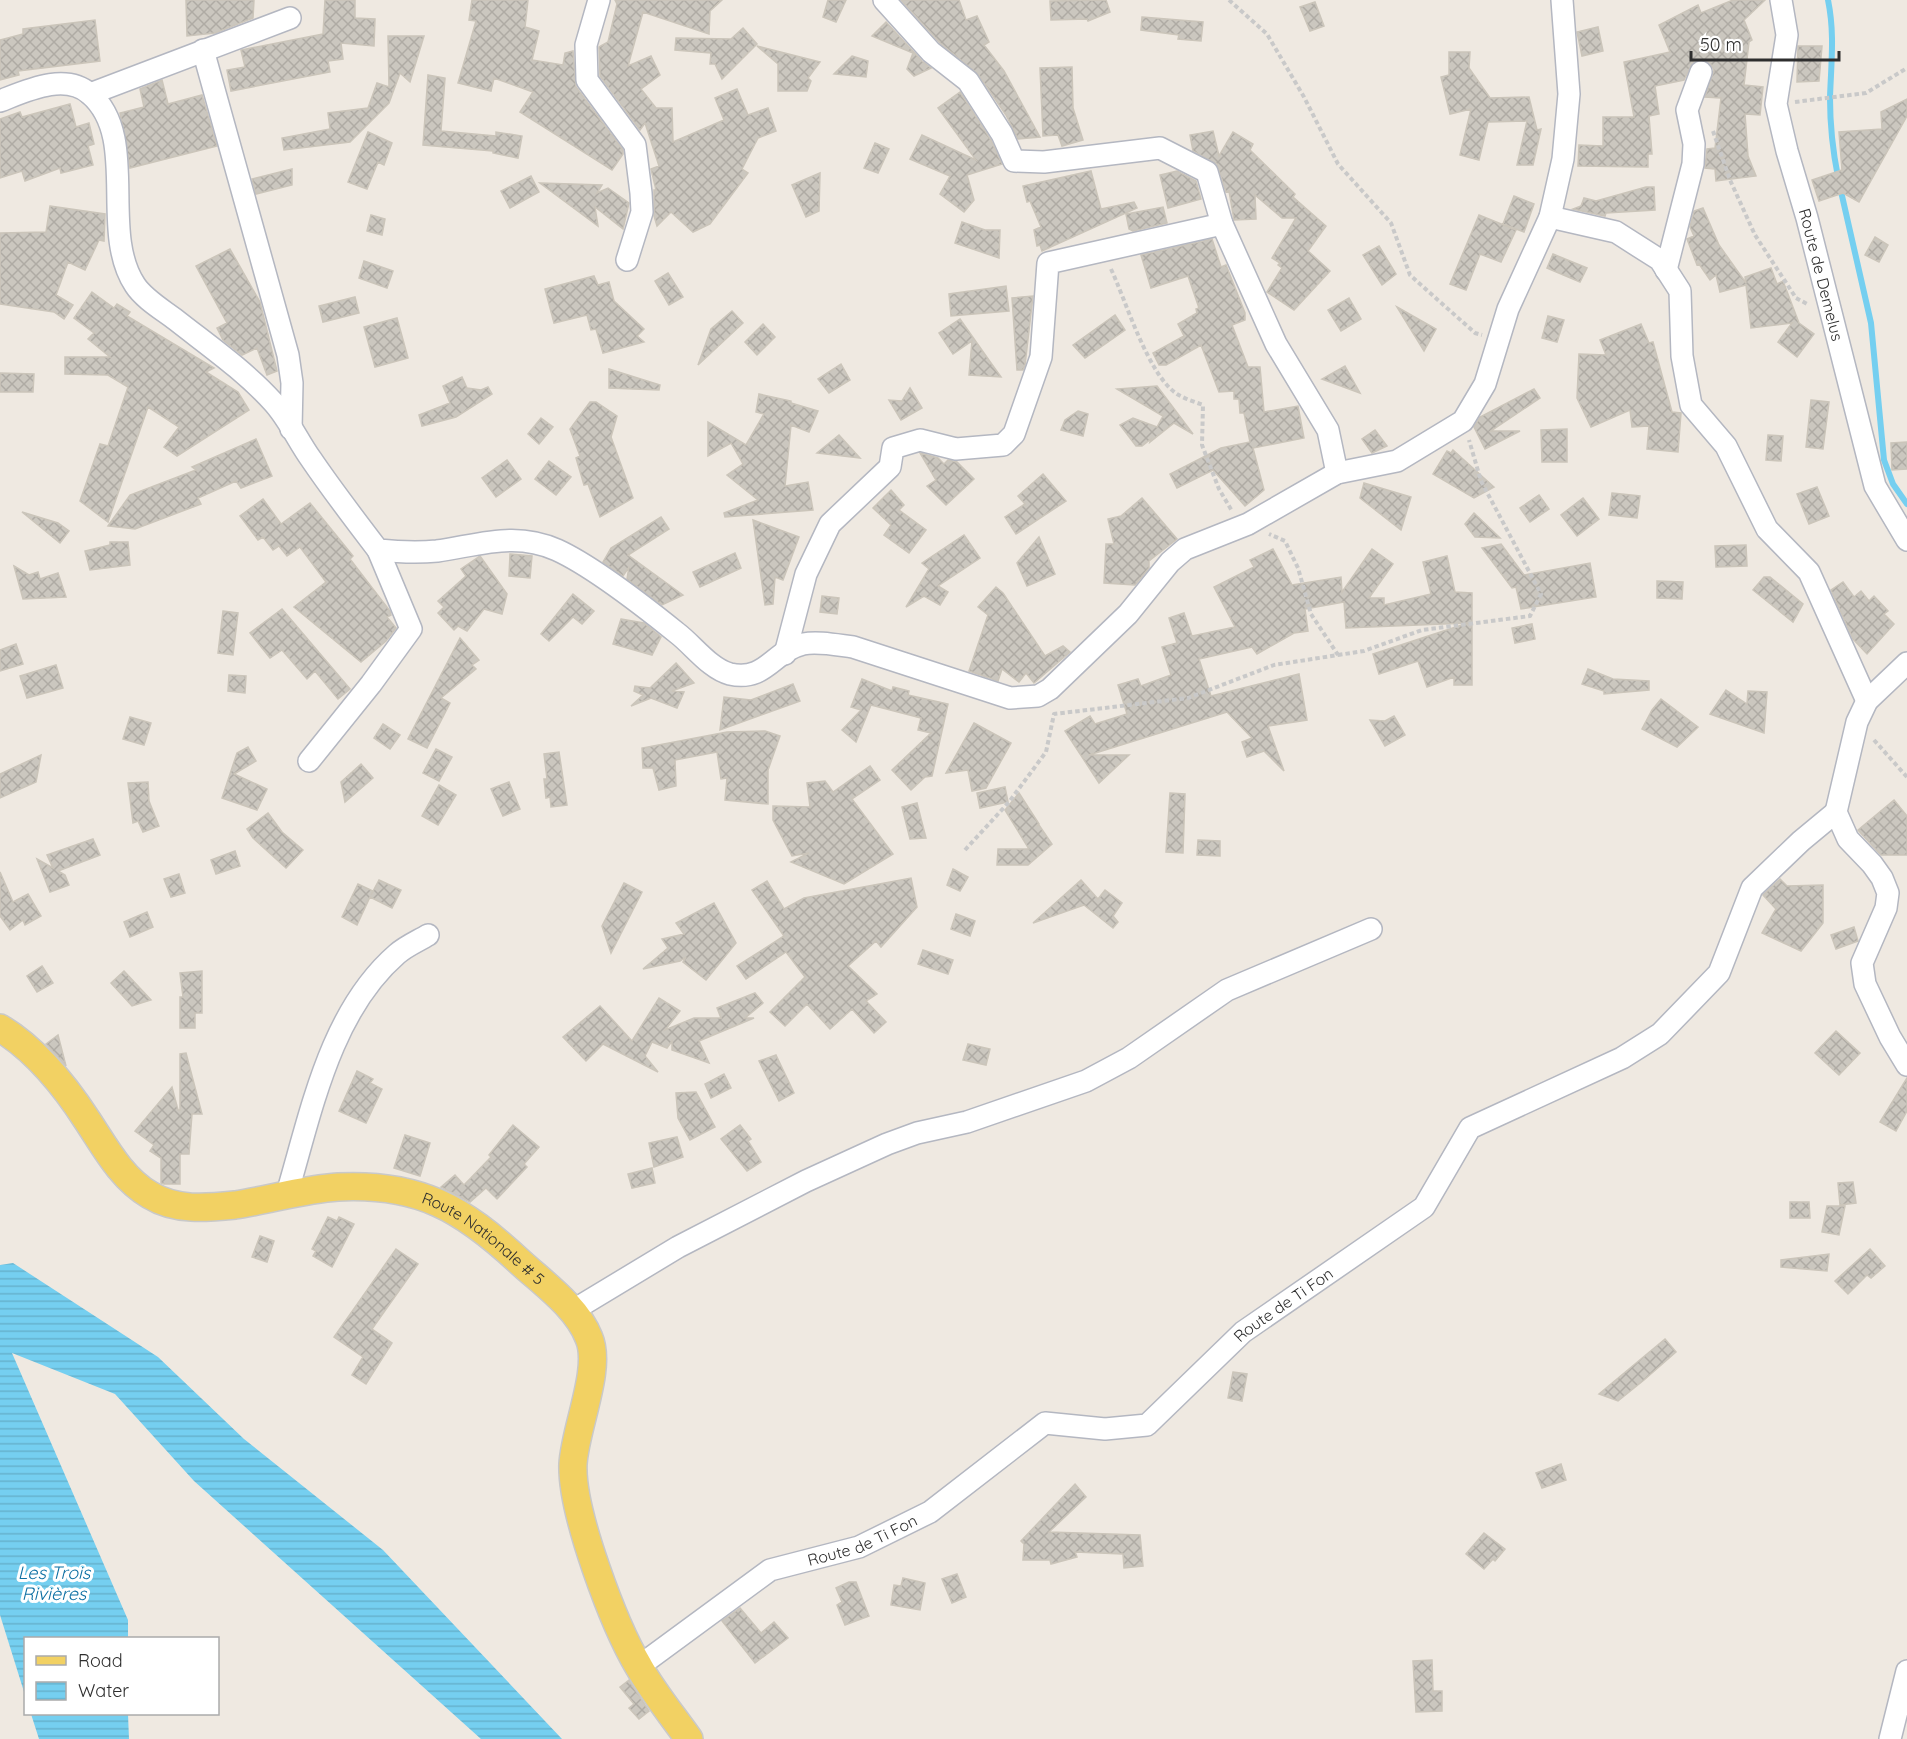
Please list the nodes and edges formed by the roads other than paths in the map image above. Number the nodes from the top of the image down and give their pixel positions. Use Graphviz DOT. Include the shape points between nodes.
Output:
graph roads {
  1 [pos="599,0"];
  2 [pos="884,0"];
  3 [pos="1562,0"];
  4 [pos="1781,0"];
  5 [pos="290,18"];
  6 [pos="204,50"];
  7 [pos="1701,72"];
  8 [pos="90,93"];
  9 [pos="0,100"];
  10 [pos="1550,217"];
  11 [pos="1222,224"];
  12 [pos="627,260"];
  13 [pos="1666,270"];
  14 [pos="291,429"];
  15 [pos="1337,473"];
  16 [pos="1907,540"];
  17 [pos="378,550"];
  18 [pos="785,654"];
  19 [pos="1907,663"];
  20 [pos="1867,701"];
  21 [pos="309,761"];
  22 [pos="1836,812"];
  23 [pos="1371,929"];
  24 [pos="428,935"];
  25 [pos="0,1028"];
  26 [pos="1907,1065"];
  27 [pos="286,1197"];
  28 [pos="572,1311"];
  29 [pos="638,1667"];
  30 [pos="1907,1671"];
  31 [pos="689,1739"];
  32 [pos="1890,1739"];
  1 -- 12 [label="street" via="586,45 587,80 635,145 641,193 642,213"];
  2 -- 11 [label="street" via="932,52 968,81 1002,134 1014,161 1044,162 1160,148 1207,172"];
  3 -- 10 [label="street" via="1569,93 1563,159"];
  4 -- 16 [label="street, Route de Demelus" via="1788,35 1776,104 1875,486"];
  5 -- 6 [label="street"];
  6 -- 8 [label="street"];
  6 -- 14 [label="street" via="288,356"];
  7 -- 13 [label="street" via="1687,110 1694,144 1693,164"];
  8 -- 9 [label="street" via="67,85 43,84"];
  8 -- 14 [label="street" via="106,115 115,143 118,231 135,286 230,362 274,403"];
  10 -- 13 [label="street" via="1616,232 1660,260"];
  10 -- 15 [label="street" via="1516,291 1485,384 1463,421 1397,461"];
  11 -- 15 [label="street" via="1276,344 1328,430"];
  11 -- 18 [label="street" via="1048,263 1041,357 1014,434 1003,445 956,449 920,440 893,448 890,467 830,524 806,574"];
  13 -- 20 [label="street" via="1680,291 1682,356 1691,405 1726,446 1767,529 1809,572"];
  14 -- 17 [label="street"];
  15 -- 18 [label="street" via="1248,524 1185,549 1128,614 1038,696 997,695 852,647 803,644"];
  17 -- 18 [label="street" via="407,553 483,541 533,542 558,550 599,576 677,633 722,672 747,676 760,672"];
  17 -- 21 [label="street" via="411,629"];
  19 -- 20 [label="street"];
  20 -- 22 [label="street" via="1857,722"];
  22 -- 26 [label="street" via="1848,839 1872,864 1888,893 1886,908 1862,963 1864,984"];
  22 -- 29 [label="street, Route de Ti Fon" via="1752,888 1719,973 1660,1034 1622,1059 1470,1128 1424,1207 1243,1332 1147,1425 1105,1429 1045,1423 930,1512 859,1547 770,1570"];
  23 -- 28 [label="street" via="1227,990 1129,1058 1086,1081 967,1122 917,1133 806,1181 678,1247"];
  24 -- 27 [label="street" via="399,952 379,971 348,1016 326,1066"];
  25 -- 27 [label="main road, Route Nationale # 5" via="22,1041 78,1106 125,1176 151,1196 181,1207 213,1207"];
  27 -- 28 [label="main road, Route Nationale # 5" via="336,1187 391,1188 434,1199 506,1248"];
  28 -- 29 [label="main road, Route Nationale # 5" via="591,1342 593,1363 573,1467 579,1512 602,1584"];
  29 -- 31 [label="main road, Route Nationale # 5"];
  30 -- 32 [label="street"];
}
